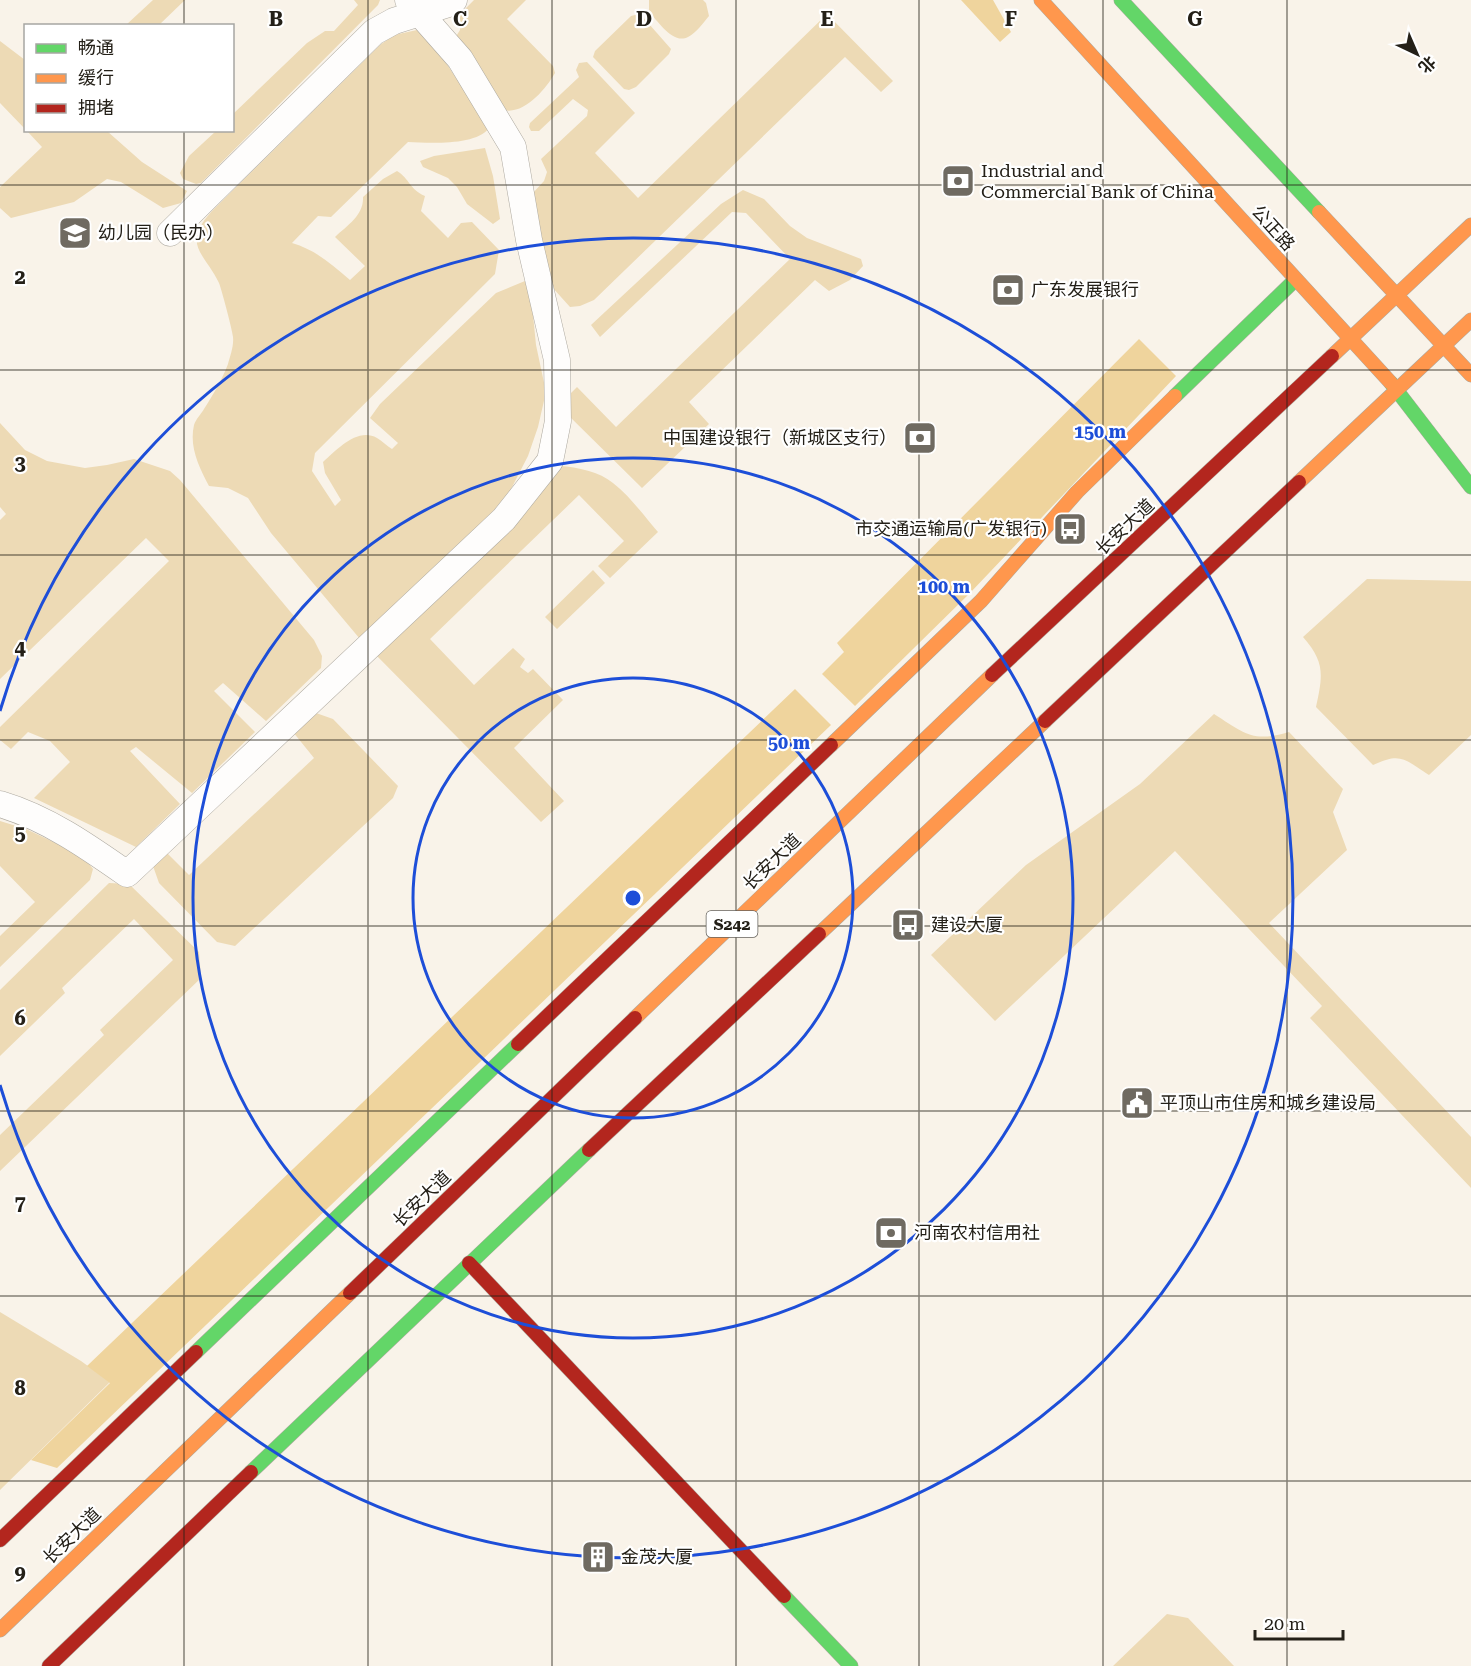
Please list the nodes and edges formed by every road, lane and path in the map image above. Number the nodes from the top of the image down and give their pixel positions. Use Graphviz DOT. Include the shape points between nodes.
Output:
graph roads {
  1 [pos="454,0"];
  2 [pos="1041,0"];
  3 [pos="1121,0"];
  4 [pos="414,7"];
  5 [pos="1471,225"];
  6 [pos="170,233"];
  7 [pos="1295,280"];
  8 [pos="1398,296"];
  9 [pos="1471,320"];
  10 [pos="1351,340"];
  11 [pos="1444,346"];
  12 [pos="1471,375"];
  13 [pos="1397,390"];
  14 [pos="1471,487"];
  15 [pos="0,804"];
  16 [pos="469,1263"];
  17 [pos="0,1540"];
  18 [pos="38,1593"];
  19 [pos="0,1616"];
  20 [pos="0,1630"];
  21 [pos="84,1633"];
  22 [pos="49,1666"];
  23 [pos="58,1666"];
  24 [pos="851,1666"];
  1 -- 4 [label="street"];
  2 -- 7 [label="main road, 公正路"];
  3 -- 8 [label="main road"];
  4 -- 6 [label="street" via="374,32"];
  4 -- 15 [label="street" via="460,59 513,147 529,240 557,360 558,421 550,461 504,519 127,874 70,835 24,811"];
  5 -- 8 [label="main road, 长安大道 / S242"];
  7 -- 10 [label="main road, 公正路"];
  7 -- 17 [label="main road" via="1077,492 981,601"];
  8 -- 10 [label="main road, 长安大道 / S242"];
  8 -- 11 [label="main road"];
  9 -- 11 [label="main road"];
  10 -- 13 [label="main road, 公正路"];
  10 -- 18 [label="main road, 长安大道 / S242" via="933,731"];
  11 -- 12 [label="main road"];
  11 -- 13 [label="main road"];
  13 -- 14 [label="main road, 公正路"];
  13 -- 16 [label="main road"];
  16 -- 21 [label="main road"];
  16 -- 24 [label="main road"];
  18 -- 19 [label="main road"];
  18 -- 20 [label="main road, 长安大道 / S242"];
  21 -- 22 [label="main road"];
  21 -- 23 [label="main road"];
}
